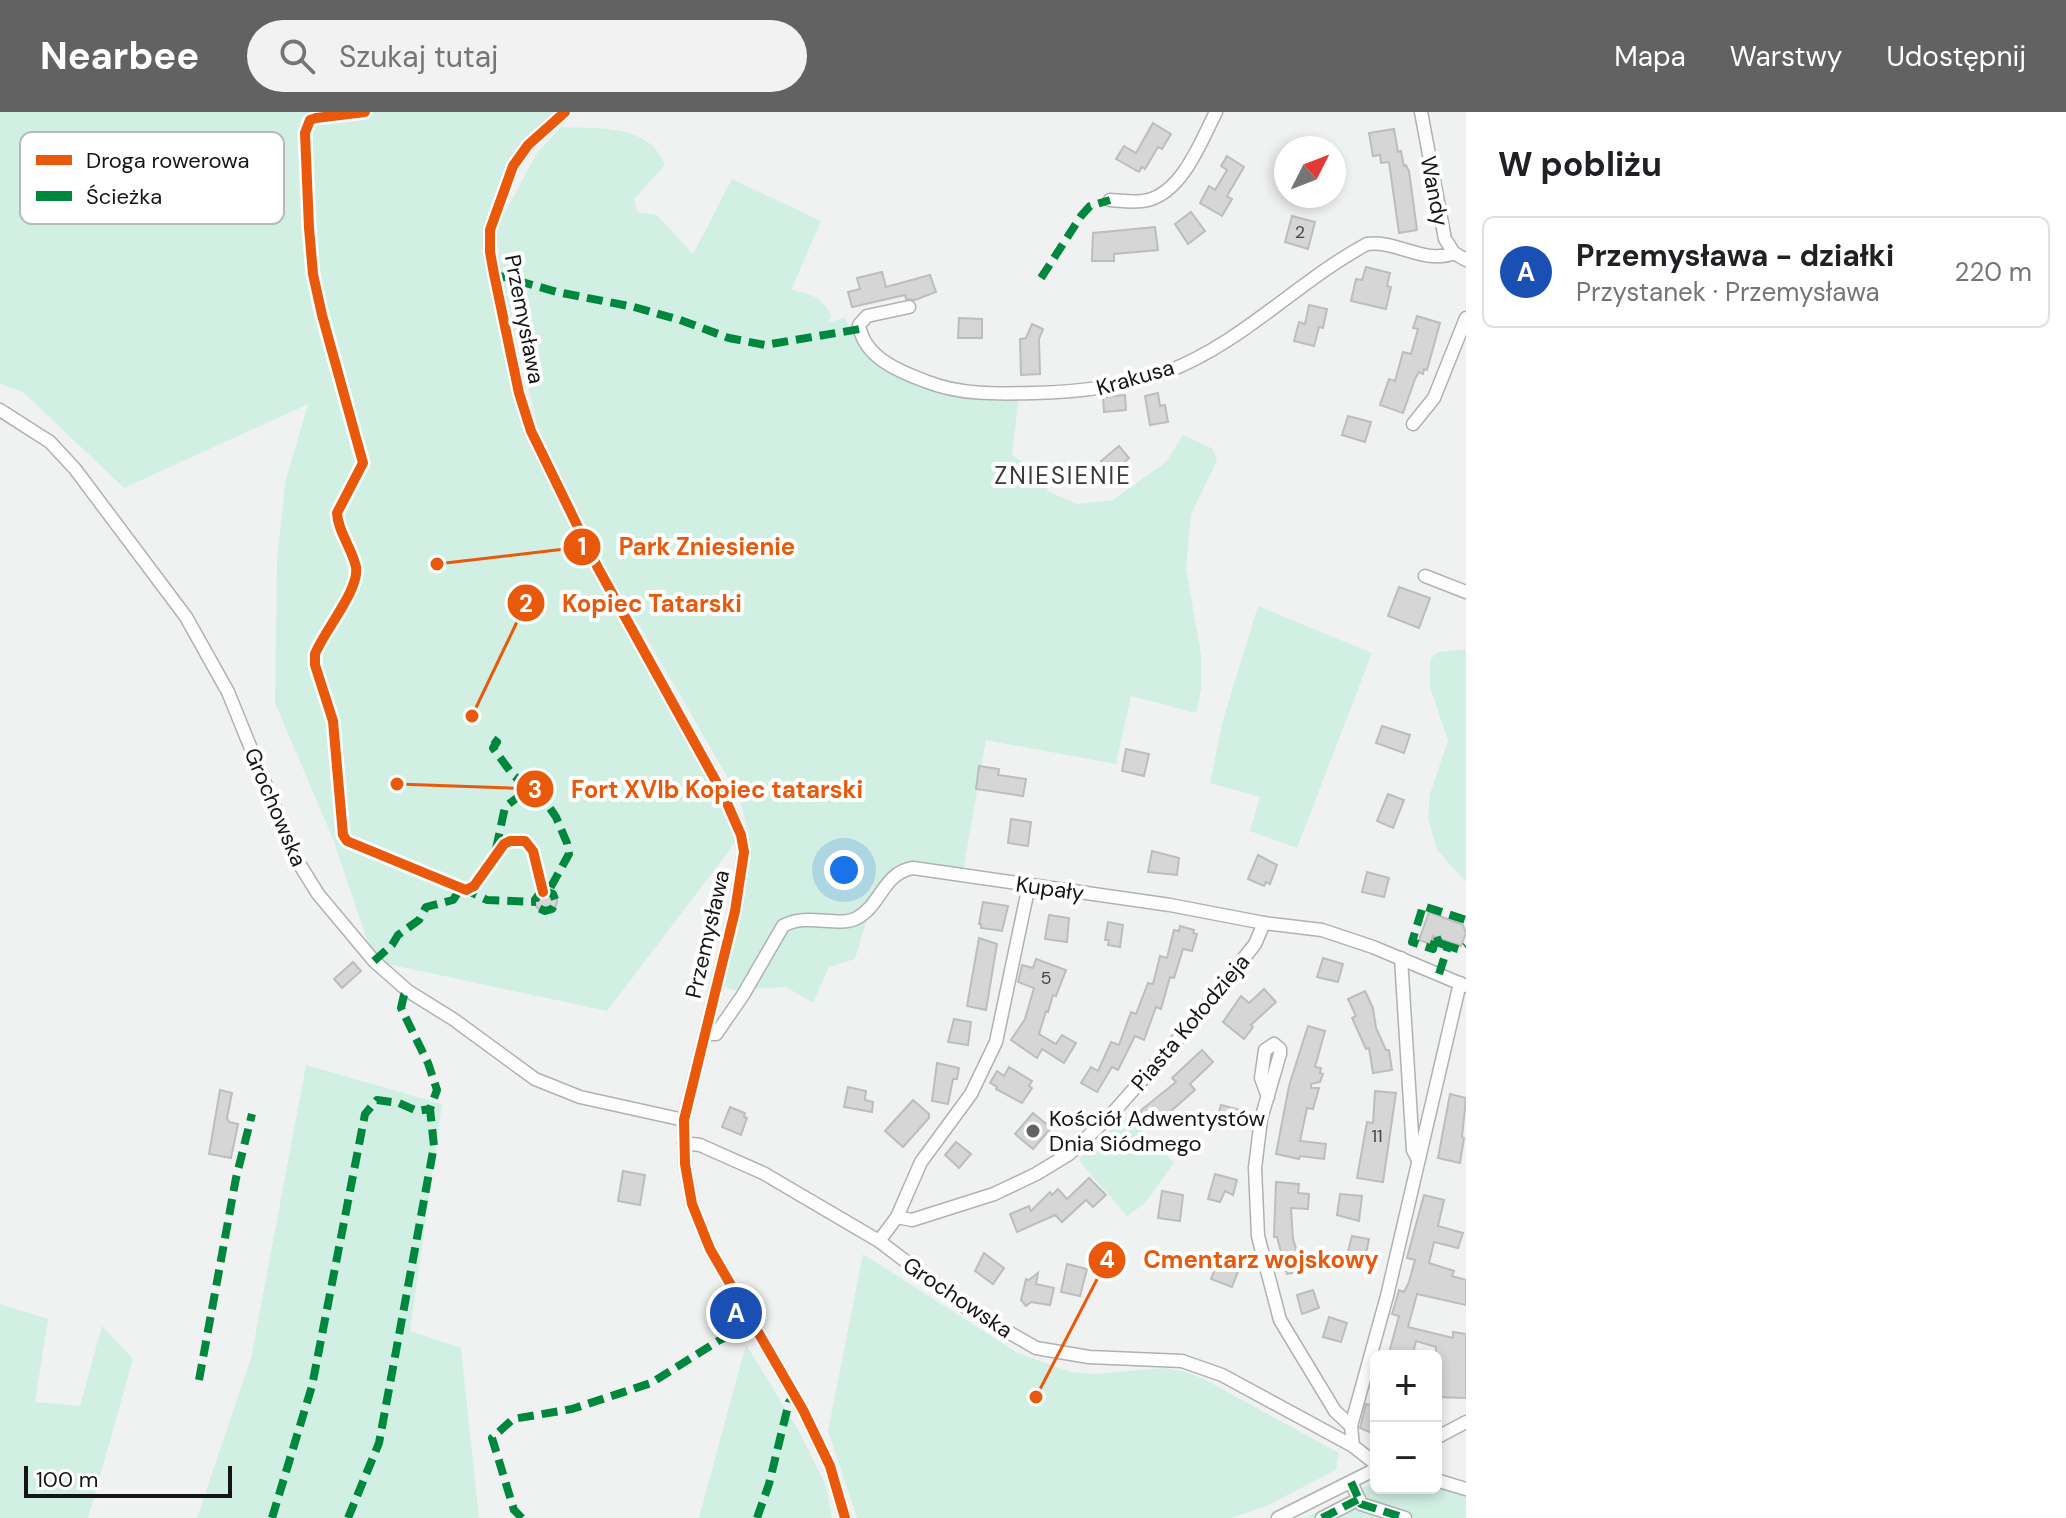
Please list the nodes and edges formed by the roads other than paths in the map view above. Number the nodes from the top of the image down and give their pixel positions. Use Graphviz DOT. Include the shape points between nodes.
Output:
graph roads {
  1 [pos="565,112"];
  2 [pos="1216,112"];
  3 [pos="1421,112"];
  4 [pos="1110,200"];
  5 [pos="1454,253"];
  6 [pos="1466,260"];
  7 [pos="909,307"];
  8 [pos="1466,318"];
  9 [pos="0,410"];
  10 [pos="1413,424"];
  11 [pos="1425,576"];
  12 [pos="1466,592"];
  13 [pos="1029,885"];
  14 [pos="1264,923"];
  15 [pos="1401,958"];
  16 [pos="1463,985"];
  17 [pos="705,1034"];
  18 [pos="1268,1097"];
  19 [pos="684,1120"];
  20 [pos="684,1143"];
  21 [pos="1418,1160"];
  22 [pos="897,1217"];
  23 [pos="879,1241"];
  24 [pos="1466,1422"];
  25 [pos="1351,1426"];
  26 [pos="1442,1435"];
  27 [pos="1353,1446"];
  28 [pos="1370,1461"];
  29 [pos="1370,1470"];
  30 [pos="1351,1482"];
  31 [pos="1442,1482"];
  32 [pos="1466,1489"];
  33 [pos="1360,1501"];
  34 [pos="845,1518"];
  35 [pos="1278,1518"];
  36 [pos="1322,1518"];
  37 [pos="1355,1518"];
  38 [pos="1405,1518"];
  1 -- 17 [label="street, Przemysława" via="513,166 490,230 490,252 531,431 741,835 740,884"];
  2 -- 4 [label="street" via="1172,186 1152,199"];
  3 -- 5 [label="street, Wandy" via="1440,223"];
  5 -- 6 [label="street, Wandy"];
  5 -- 7 [label="street, Krakusa" via="1441,258 1379,242 1367,244 1203,353 1167,371 1081,392 975,393 935,386 892,369 860,335 859,325 867,316"];
  8 -- 10 [label="street" via="1434,398"];
  9 -- 19 [label="street, Grochowska" via="50,442 75,469 186,617 228,692 295,857 318,894 374,961 408,991 535,1079 580,1097"];
  11 -- 12 [label="street"];
  13 -- 14 [label="street, Kupały"];
  13 -- 17 [label="street, Kupały" via="913,868 888,880 872,906 855,919 792,920 783,926 716,1034"];
  13 -- 22 [label="street" via="996,1042 971,1094 921,1162"];
  14 -- 15 [label="street, Kupały" via="1322,930"];
  14 -- 22 [label="street, Piasta Kołodzieja" via="1255,944 1195,1020 1069,1154 994,1194 912,1220"];
  15 -- 16 [label="street, Kupały"];
  15 -- 21 [label="street" via="1413,1150"];
  16 -- 21 [label="street"];
  17 -- 19 [label="street, Przemysława"];
  18 -- 25 [label="street" via="1255,1168 1258,1236 1280,1320 1335,1411"];
  19 -- 20 [label="street, Przemysława"];
  20 -- 23 [label="street, Grochowska" via="763,1173"];
  20 -- 34 [label="street, Przemysława" via="699,1225 803,1410 830,1466"];
  21 -- 25 [label="street"];
  22 -- 23 [label="street"];
  23 -- 27 [label="street, Grochowska" via="967,1308 1036,1348 1089,1357 1182,1361 1222,1375"];
  24 -- 26 [label="street"];
  25 -- 27 [label="street"];
  27 -- 28 [label="street, Grochowska"];
  29 -- 30 [label="street"];
  30 -- 33 [label="street"];
  30 -- 35 [label="street"];
  31 -- 32 [label="street"];
  33 -- 36 [label="street"];
  33 -- 37 [label="street"];
  33 -- 38 [label="street"];
}
